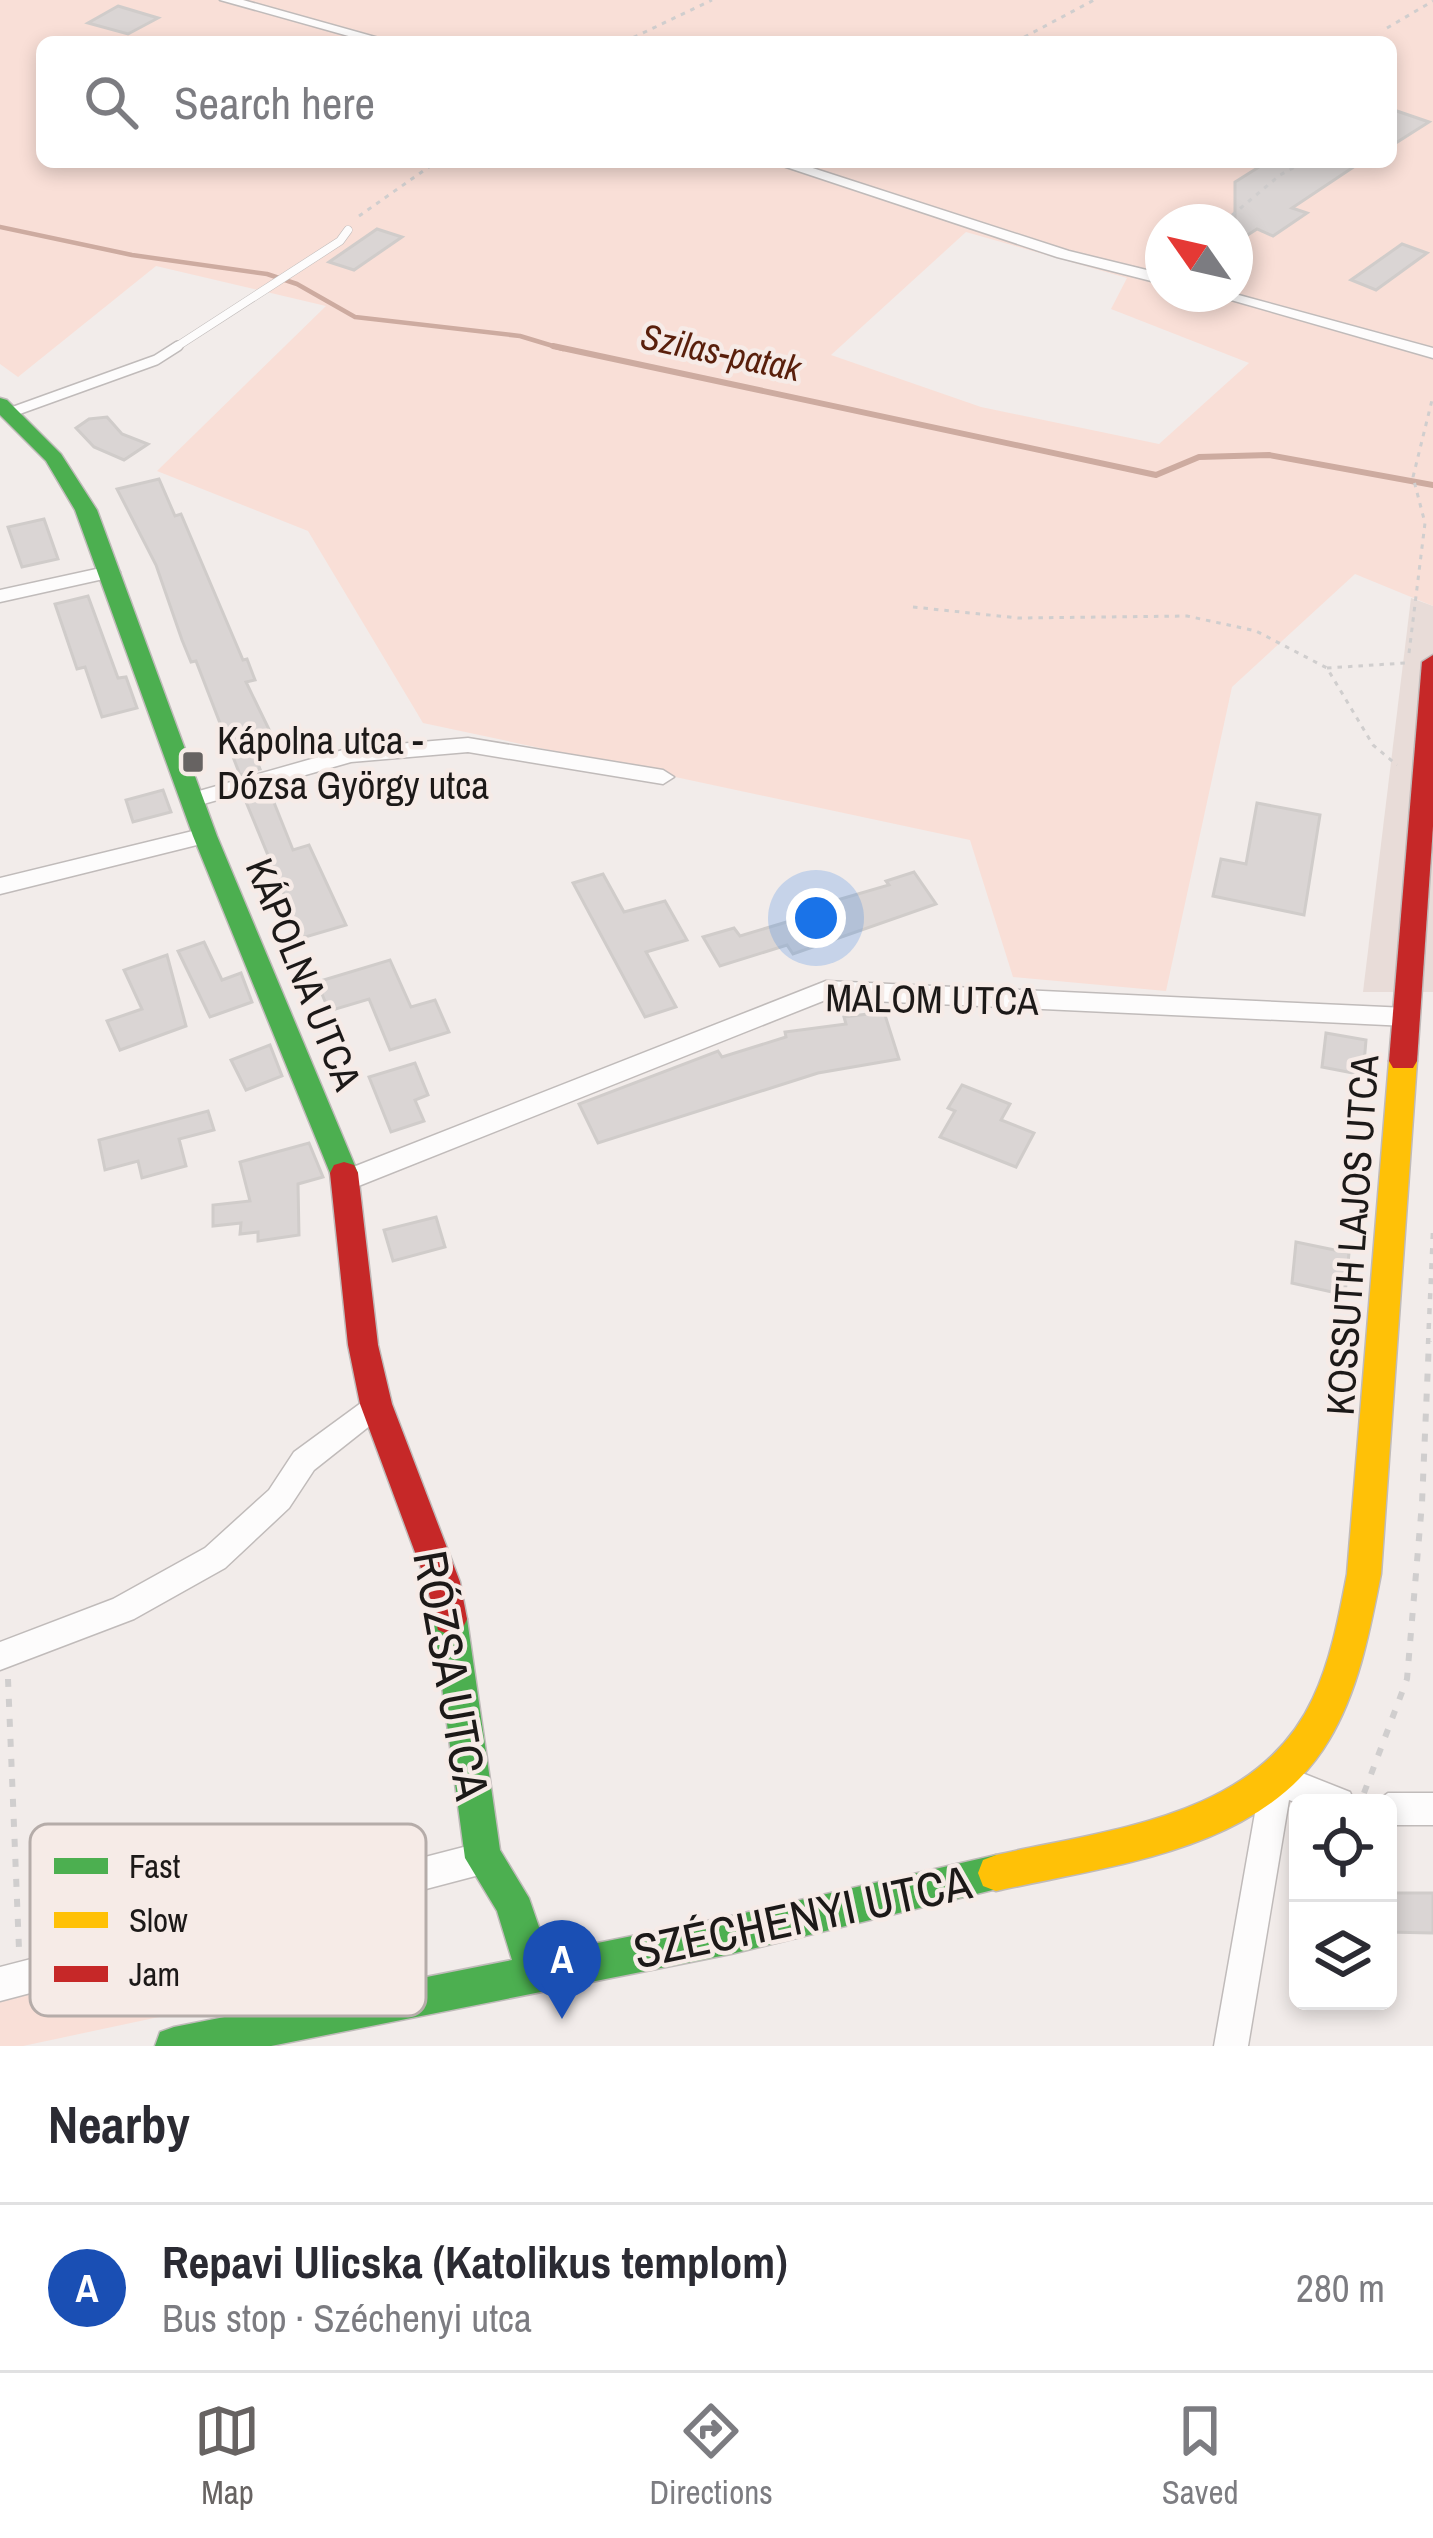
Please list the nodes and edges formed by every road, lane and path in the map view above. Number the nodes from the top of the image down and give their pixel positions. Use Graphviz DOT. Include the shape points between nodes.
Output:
graph roads {
  1 [pos="227,0"];
  2 [pos="712,0"];
  3 [pos="1094,0"];
  4 [pos="1433,1"];
  5 [pos="1387,28"];
  6 [pos="363,36"];
  7 [pos="637,36"];
  8 [pos="1026,36"];
  9 [pos="427,168"];
  10 [pos="797,168"];
  11 [pos="1289,168"];
  12 [pos="1252,204"];
  13 [pos="348,230"];
  14 [pos="1145,274"];
  15 [pos="1253,304"];
  16 [pos="1433,353"];
  17 [pos="1433,396"];
  18 [pos="4,408"];
  19 [pos="1413,490"];
  20 [pos="110,572"];
  21 [pos="0,596"];
  22 [pos="913,608"];
  23 [pos="1327,668"];
  24 [pos="1433,670"];
  25 [pos="1426,771"];
  26 [pos="663,777"];
  27 [pos="193,800"];
  28 [pos="205,836"];
  29 [pos="0,886"];
  30 [pos="1407,1017"];
  31 [pos="347,1180"];
  32 [pos="1433,1232"];
  33 [pos="376,1404"];
  34 [pos="3,1656"];
  35 [pos="1277,1778"];
  36 [pos="1317,1794"];
  37 [pos="1363,1794"];
  38 [pos="1397,1809"];
  39 [pos="1433,1809"];
  40 [pos="483,1858"];
  41 [pos="426,1873"];
  42 [pos="533,1972"];
  43 [pos="10,1982"];
  44 [pos="426,1994"];
  45 [pos="320,2016"];
  46 [pos="174,2046"];
  47 [pos="1232,2046"];
  1 -- 6 [label="street"];
  2 -- 7 [label="path"];
  3 -- 8 [label="path"];
  4 -- 5 [label="path"];
  9 -- 13 [label="path"];
  10 -- 14 [label="street"];
  11 -- 12 [label="path"];
  13 -- 18 [label="lane" via="156,359"];
  15 -- 16 [label="street"];
  17 -- 19 [label="path"];
  18 -- 20 [label="main road, KÁPOLNA UTCA" via="70,480"];
  20 -- 21 [label="street"];
  20 -- 27 [label="main road, KÁPOLNA UTCA"];
  22 -- 23 [label="path" via="1219,620"];
  23 -- 24 [label="path" via="1408,663"];
  23 -- 25 [label="path" via="1373,745 1397,765"];
  24 -- 25 [label="main road, KOSSUTH LAJOS UTCA"];
  25 -- 30 [label="main road, KOSSUTH LAJOS UTCA"];
  26 -- 27 [label="street" via="468,745 350,755"];
  27 -- 28 [label="main road, KÁPOLNA UTCA"];
  28 -- 29 [label="street"];
  28 -- 31 [label="main road, KÁPOLNA UTCA"];
  30 -- 31 [label="street, MALOM UTCA" via="826,991"];
  30 -- 35 [label="main road, KOSSUTH LAJOS UTCA" via="1364,1574 1347,1660 1324,1714"];
  31 -- 33 [label="main road, KÁPOLNA UTCA" via="362,1345"];
  32 -- 37 [label="path" via="1407,1679"];
  33 -- 34 [label="street" via="304,1461 279,1499 215,1558 123,1609"];
  33 -- 40 [label="main road, RÓZSA UTCA" via="443,1582"];
  34 -- 43 [label="path" via="15,1776"];
  35 -- 36 [label="street"];
  35 -- 42 [label="main road, SZÉCHENYI UTCA" via="1199,1819 998,1874"];
  35 -- 47 [label="street"];
  38 -- 39 [label="street"];
  40 -- 41 [label="street"];
  40 -- 42 [label="main road, RÓZSA UTCA" via="522,1916"];
  42 -- 44 [label="main road, SZÉCHENYI UTCA"];
  45 -- 46 [label="main road, SZÉCHENYI UTCA"];
}
